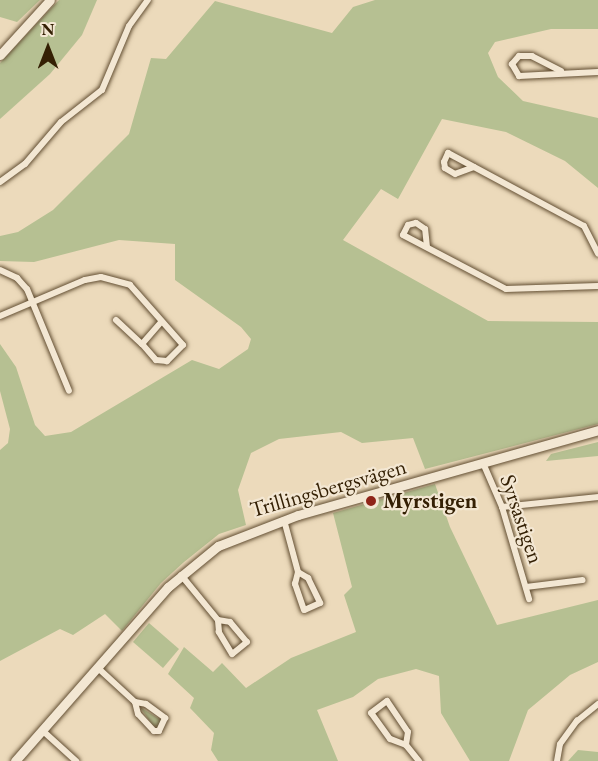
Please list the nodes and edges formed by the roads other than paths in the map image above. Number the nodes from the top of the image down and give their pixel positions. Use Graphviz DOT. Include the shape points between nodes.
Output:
graph roads {
  1 [pos="50,0"];
  2 [pos="148,0"];
  3 [pos="0,55"];
  4 [pos="561,71"];
  5 [pos="598,72"];
  6 [pos="474,167"];
  7 [pos="0,182"];
  8 [pos="427,247"];
  9 [pos="598,254"];
  10 [pos="0,270"];
  11 [pos="598,286"];
  12 [pos="34,303"];
  13 [pos="0,316"];
  14 [pos="116,320"];
  15 [pos="160,322"];
  16 [pos="142,344"];
  17 [pos="69,391"];
  18 [pos="598,430"];
  19 [pos="483,463"];
  20 [pos="598,496"];
  21 [pos="502,507"];
  22 [pos="284,520"];
  23 [pos="298,572"];
  24 [pos="181,575"];
  25 [pos="583,580"];
  26 [pos="526,588"];
  27 [pos="529,599"];
  28 [pos="218,620"];
  29 [pos="98,668"];
  30 [pos="135,702"];
  31 [pos="598,705"];
  32 [pos="43,731"];
  33 [pos="406,745"];
  34 [pos="15,761"];
  35 [pos="76,761"];
  36 [pos="418,761"];
  37 [pos="557,761"];
  1 -- 3 [label="street"];
  2 -- 7 [label="street" via="129,26 102,90 61,122 25,164"];
  4 -- 4 [label="street" via="519,76 512,64 519,56 532,56"];
  4 -- 5 [label="street"];
  6 -- 6 [label="street" via="455,174 445,168 444,162 448,153"];
  6 -- 9 [label="street" via="584,226"];
  8 -- 8 [label="street" via="403,235 408,225 416,223 425,229"];
  8 -- 11 [label="street" via="506,289"];
  10 -- 12 [label="street" via="17,278"];
  12 -- 13 [label="street"];
  12 -- 15 [label="street" via="85,280 117,279 143,296"];
  12 -- 17 [label="street"];
  14 -- 16 [label="street"];
  15 -- 16 [label="street"];
  15 -- 16 [label="street" via="183,345 172,358 156,360"];
  18 -- 19 [label="street, Trillingsbergsvägen"];
  19 -- 21 [label="street, Syrsastigen"];
  19 -- 22 [label="street, Trillingsbergsvägen"];
  20 -- 21 [label="street"];
  21 -- 26 [label="street, Syrsastigen"];
  22 -- 23 [label="street"];
  22 -- 24 [label="street, Trillingsbergsvägen" via="218,546"];
  23 -- 23 [label="street" via="308,578 320,603 304,610 296,584"];
  24 -- 28 [label="street"];
  24 -- 29 [label="street, Trillingsbergsvägen"];
  25 -- 26 [label="street, Syrsastigen"];
  26 -- 27 [label="street, Syrsastigen"];
  28 -- 28 [label="street" via="230,622 247,642 232,654 219,632"];
  29 -- 30 [label="street"];
  29 -- 32 [label="street, Trillingsbergsvägen"];
  30 -- 30 [label="street" via="146,704 165,718 159,731 154,731 138,714"];
  31 -- 37 [label="street" via="577,721 560,744"];
  32 -- 34 [label="street, Trillingsbergsvägen"];
  32 -- 35 [label="street"];
  33 -- 33 [label="street" via="390,739 371,712 387,701 408,732"];
  33 -- 36 [label="street"];
}
